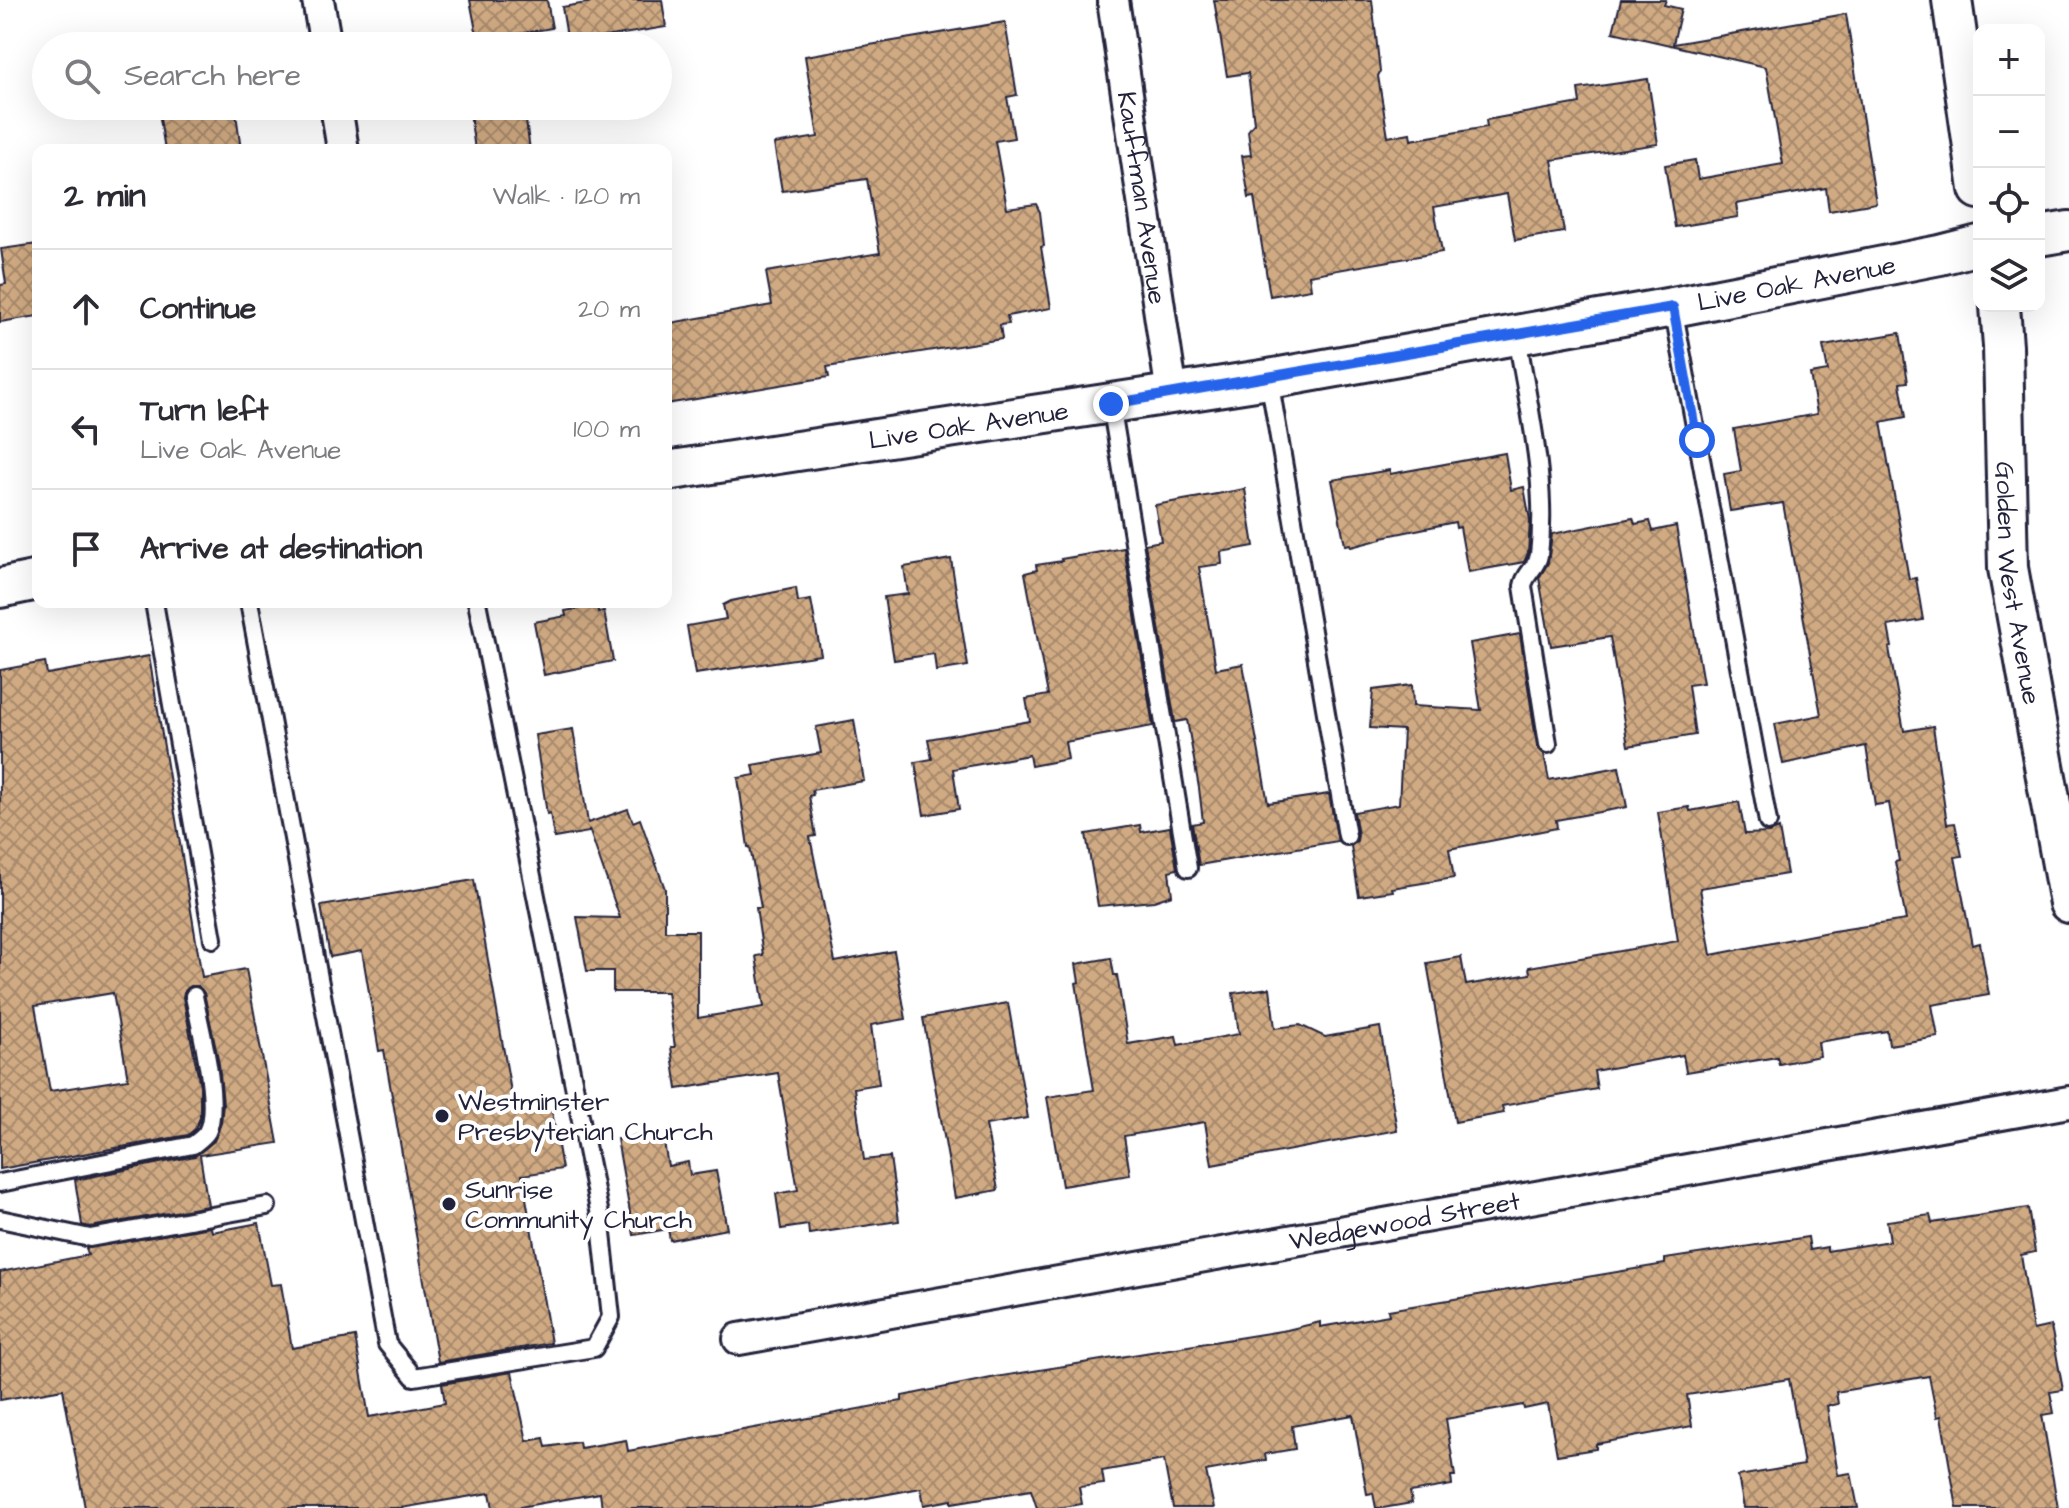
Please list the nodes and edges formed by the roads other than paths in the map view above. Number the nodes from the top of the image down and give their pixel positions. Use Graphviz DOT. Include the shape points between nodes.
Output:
graph roads {
  1 [pos="318,0"];
  2 [pos="1113,0"];
  3 [pos="1952,0"];
  4 [pos="324,32"];
  5 [pos="338,120"];
  6 [pos="342,144"];
  7 [pos="1976,168"];
  8 [pos="2069,231"];
  9 [pos="2045,235"];
  10 [pos="1973,246"];
  11 [pos="1673,307"];
  12 [pos="2000,312"];
  13 [pos="1517,335"];
  14 [pos="1269,379"];
  15 [pos="1172,394"];
  16 [pos="1111,404"];
  17 [pos="672,470"];
  18 [pos="32,581"];
  19 [pos="0,588"];
  20 [pos="155,608"];
  21 [pos="250,608"];
  22 [pos="478,608"];
  23 [pos="1548,744"];
  24 [pos="1768,822"];
  25 [pos="1347,836"];
  26 [pos="1188,868"];
  27 [pos="2069,903"];
  28 [pos="213,939"];
  29 [pos="194,996"];
  30 [pos="2069,1102"];
  31 [pos="0,1183"];
  32 [pos="267,1206"];
  33 [pos="0,1219"];
  34 [pos="739,1339"];
  1 -- 4 [label="street"];
  2 -- 15 [label="street, Kauffman Avenue"];
  3 -- 7 [label="street"];
  5 -- 6 [label="street"];
  8 -- 9 [label="street"];
  10 -- 11 [label="street, Live Oak Avenue"];
  11 -- 13 [label="street, Live Oak Avenue"];
  11 -- 24 [label="lane"];
  12 -- 27 [label="street, Golden West Avenue" via="2008,568"];
  13 -- 14 [label="street, Live Oak Avenue"];
  13 -- 23 [label="lane" via="1539,472 1541,522 1539,560 1523,586"];
  14 -- 15 [label="street, Live Oak Avenue"];
  14 -- 25 [label="lane"];
  15 -- 16 [label="street, Live Oak Avenue"];
  16 -- 17 [label="street, Live Oak Avenue"];
  16 -- 26 [label="lane"];
  18 -- 19 [label="street"];
  20 -- 28 [label="lane"];
  21 -- 22 [label="lane" via="387,1344 414,1377 594,1348 611,1317 600,1215"];
  29 -- 31 [label="lane" via="210,1084 207,1133 193,1145"];
  30 -- 34 [label="street, Wedgewood Street"];
  32 -- 33 [label="lane" via="90,1238"];
}
